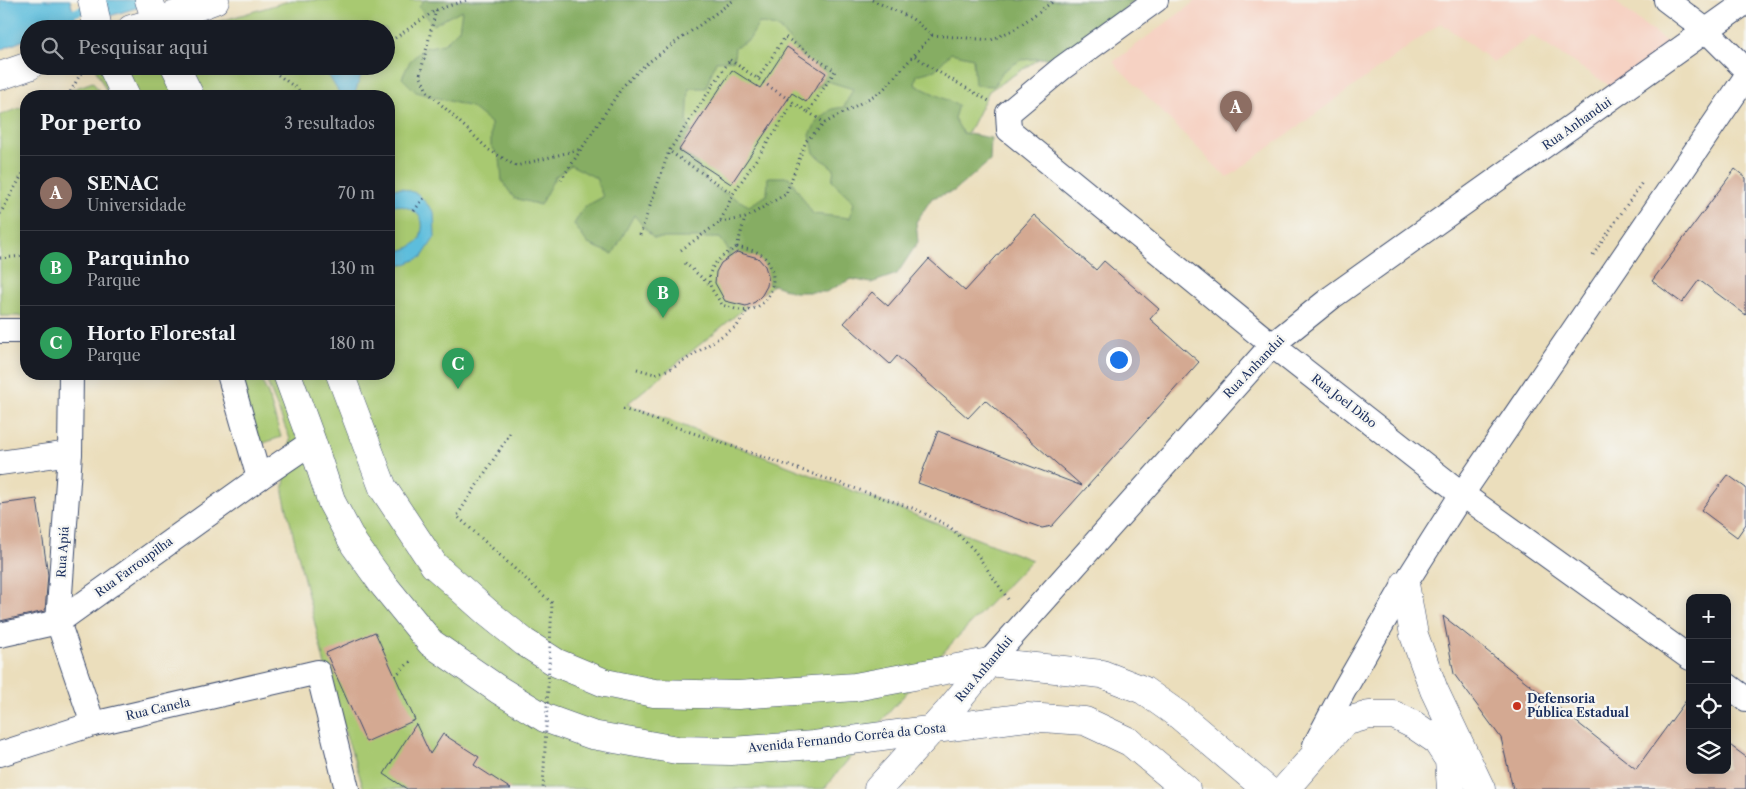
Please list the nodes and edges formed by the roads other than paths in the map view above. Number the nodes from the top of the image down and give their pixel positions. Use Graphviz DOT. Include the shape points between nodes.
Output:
graph roads {
  1 [pos="215,0"];
  2 [pos="1156,0"];
  3 [pos="1666,0"];
  4 [pos="1746,2"];
  5 [pos="149,17"];
  6 [pos="1707,31"];
  7 [pos="20,69"];
  8 [pos="1746,70"];
  9 [pos="116,75"];
  10 [pos="180,75"];
  11 [pos="0,76"];
  12 [pos="1746,77"];
  13 [pos="123,90"];
  14 [pos="187,90"];
  15 [pos="0,331"];
  16 [pos="20,332"];
  17 [pos="1272,345"];
  18 [pos="71,380"];
  19 [pos="231,380"];
  20 [pos="289,380"];
  21 [pos="342,380"];
  22 [pos="312,442"];
  23 [pos="70,453"];
  24 [pos="0,463"];
  25 [pos="259,478"];
  26 [pos="1462,494"];
  27 [pos="1406,584"];
  28 [pos="58,622"];
  29 [pos="0,635"];
  30 [pos="1686,655"];
  31 [pos="989,662"];
  32 [pos="1731,688"];
  33 [pos="1746,699"];
  34 [pos="93,724"];
  35 [pos="932,730"];
  36 [pos="0,754"];
  37 [pos="1305,764"];
  38 [pos="347,789"];
  39 [pos="878,789"];
  40 [pos="1186,789"];
  41 [pos="1266,789"];
  42 [pos="1285,789"];
  43 [pos="1451,789"];
  44 [pos="1481,789"];
  1 -- 5 [label="main road"];
  2 -- 17 [label="street, Rua Joel Dibo" via="1062,68 1009,121"];
  3 -- 6 [label="street"];
  4 -- 6 [label="street, Rua Anhandui"];
  6 -- 8 [label="street"];
  6 -- 17 [label="street, Rua Anhandui" via="1332,297"];
  7 -- 11 [label="main road"];
  9 -- 13 [label="main road"];
  10 -- 14 [label="main road"];
  12 -- 26 [label="street"];
  15 -- 16 [label="street"];
  17 -- 26 [label="street, Rua Joel Dibo"];
  17 -- 31 [label="street, Rua Anhandui"];
  18 -- 23 [label="street, Rua Apiá"];
  19 -- 25 [label="street"];
  20 -- 22 [label="main road, Avenida Fernando Corrêa da Costa"];
  21 -- 31 [label="main road" via="383,488 434,565 524,642 557,663 605,683 654,693 738,695 855,687"];
  22 -- 25 [label="street, Rua Farroupilha"];
  22 -- 35 [label="main road, Avenida Fernando Corrêa da Costa" via="332,503 354,544 431,643 545,718 592,735 677,750 731,751 814,745"];
  23 -- 24 [label="street"];
  23 -- 28 [label="street, Rua Apiá"];
  25 -- 28 [label="street, Rua Farroupilha"];
  26 -- 27 [label="street"];
  26 -- 30 [label="street, Rua Joel Dibo"];
  27 -- 37 [label="street"];
  27 -- 44 [label="main road" via="1414,635 1434,690"];
  28 -- 29 [label="street, Rua Farroupilha"];
  28 -- 34 [label="street, Rua Apiá"];
  31 -- 35 [label="main road, Rua Anhandui"];
  31 -- 41 [label="main road" via="1102,674 1143,690 1180,716"];
  32 -- 33 [label="street"];
  34 -- 36 [label="street, Rua Canela"];
  34 -- 38 [label="street, Rua Canela" via="318,672"];
  35 -- 39 [label="main road, Rua Anhandui"];
  35 -- 40 [label="main road, Avenida Fernando Corrêa da Costa" via="1027,716 1085,721 1130,742"];
  37 -- 42 [label="main road"];
  37 -- 43 [label="main road" via="1344,722 1369,715 1394,715 1436,740 1449,760"];
}
